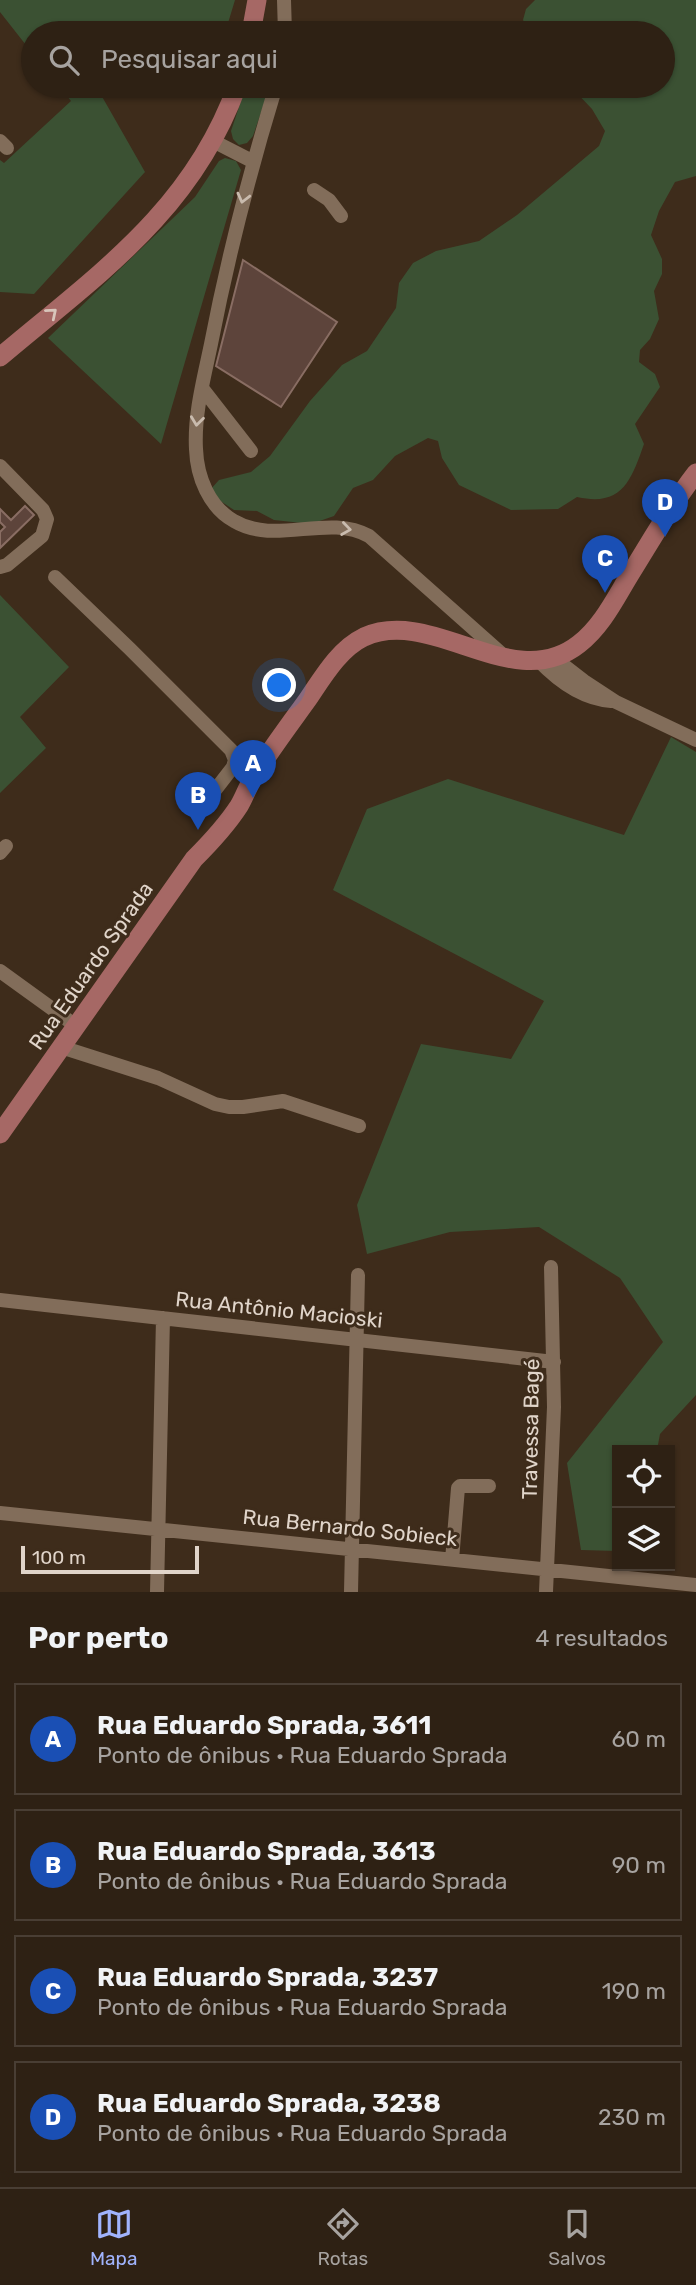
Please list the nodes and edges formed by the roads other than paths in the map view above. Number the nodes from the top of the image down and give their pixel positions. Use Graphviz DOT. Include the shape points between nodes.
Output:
graph roads {
  1 [pos="257,0"];
  2 [pos="284,0"];
  3 [pos="253,21"];
  4 [pos="285,21"];
  5 [pos="232,98"];
  6 [pos="272,98"];
  7 [pos="213,141"];
  8 [pos="252,161"];
  9 [pos="314,190"];
  10 [pos="341,216"];
  11 [pos="0,357"];
  12 [pos="202,388"];
  13 [pos="251,451"];
  14 [pos="0,466"];
  15 [pos="695,475"];
  16 [pos="0,567"];
  17 [pos="55,577"];
  18 [pos="505,657"];
  19 [pos="546,658"];
  20 [pos="696,740"];
  21 [pos="202,807"];
  22 [pos="0,971"];
  23 [pos="76,1026"];
  24 [pos="61,1047"];
  25 [pos="359,1125"];
  26 [pos="0,1133"];
  27 [pos="551,1266"];
  28 [pos="358,1275"];
  29 [pos="0,1300"];
  30 [pos="163,1318"];
  31 [pos="356,1339"];
  32 [pos="554,1362"];
  33 [pos="489,1486"];
  34 [pos="0,1513"];
  35 [pos="159,1530"];
  36 [pos="352,1550"];
  37 [pos="452,1560"];
  38 [pos="547,1570"];
  39 [pos="696,1585"];
  40 [pos="158,1592"];
  41 [pos="351,1592"];
  42 [pos="546,1592"];
  1 -- 3 [label="main road"];
  2 -- 4 [label="street"];
  5 -- 7 [label="main road"];
  6 -- 8 [label="street"];
  7 -- 8 [label="street"];
  11 -- 7 [label="main road, one-way" via="139,238 176,197"];
  8 -- 12 [label="street, one-way"];
  9 -- 10 [label="street"];
  12 -- 13 [label="street"];
  12 -- 18 [label="street, one-way" via="197,465 208,494 222,513 262,530 360,531"];
  14 -- 16 [label="street" via="47,519 42,536"];
  15 -- 19 [label="main road" via="598,624 579,644"];
  17 -- 21 [label="street" via="231,750 233,767"];
  18 -- 19 [label="main road, Rua Eduardo Sprada"];
  18 -- 23 [label="main road, Rua Eduardo Sprada" via="409,631 379,632 351,645"];
  19 -- 20 [label="street" via="616,702"];
  22 -- 23 [label="street"];
  23 -- 24 [label="main road, Rua Eduardo Sprada"];
  24 -- 25 [label="street" via="158,1078 215,1104 243,1107 283,1101"];
  24 -- 26 [label="main road, Rua Eduardo Sprada"];
  27 -- 32 [label="street, Travessa Bagé"];
  28 -- 31 [label="street"];
  29 -- 30 [label="street, Rua Antônio Macioski"];
  30 -- 31 [label="street, Rua Antônio Macioski"];
  30 -- 35 [label="street"];
  31 -- 32 [label="street, Rua Antônio Macioski"];
  31 -- 36 [label="street"];
  32 -- 38 [label="street, Travessa Bagé"];
  33 -- 37 [label="street" via="458,1488"];
  34 -- 35 [label="street, Rua Bernardo Sobieck"];
  35 -- 36 [label="street, Rua Bernardo Sobieck"];
  35 -- 40 [label="street"];
  36 -- 37 [label="street, Rua Bernardo Sobieck"];
  36 -- 41 [label="street"];
  37 -- 38 [label="street, Rua Bernardo Sobieck"];
  38 -- 39 [label="street, Rua Bernardo Sobieck"];
  38 -- 42 [label="street, Travessa Bagé"];
}
